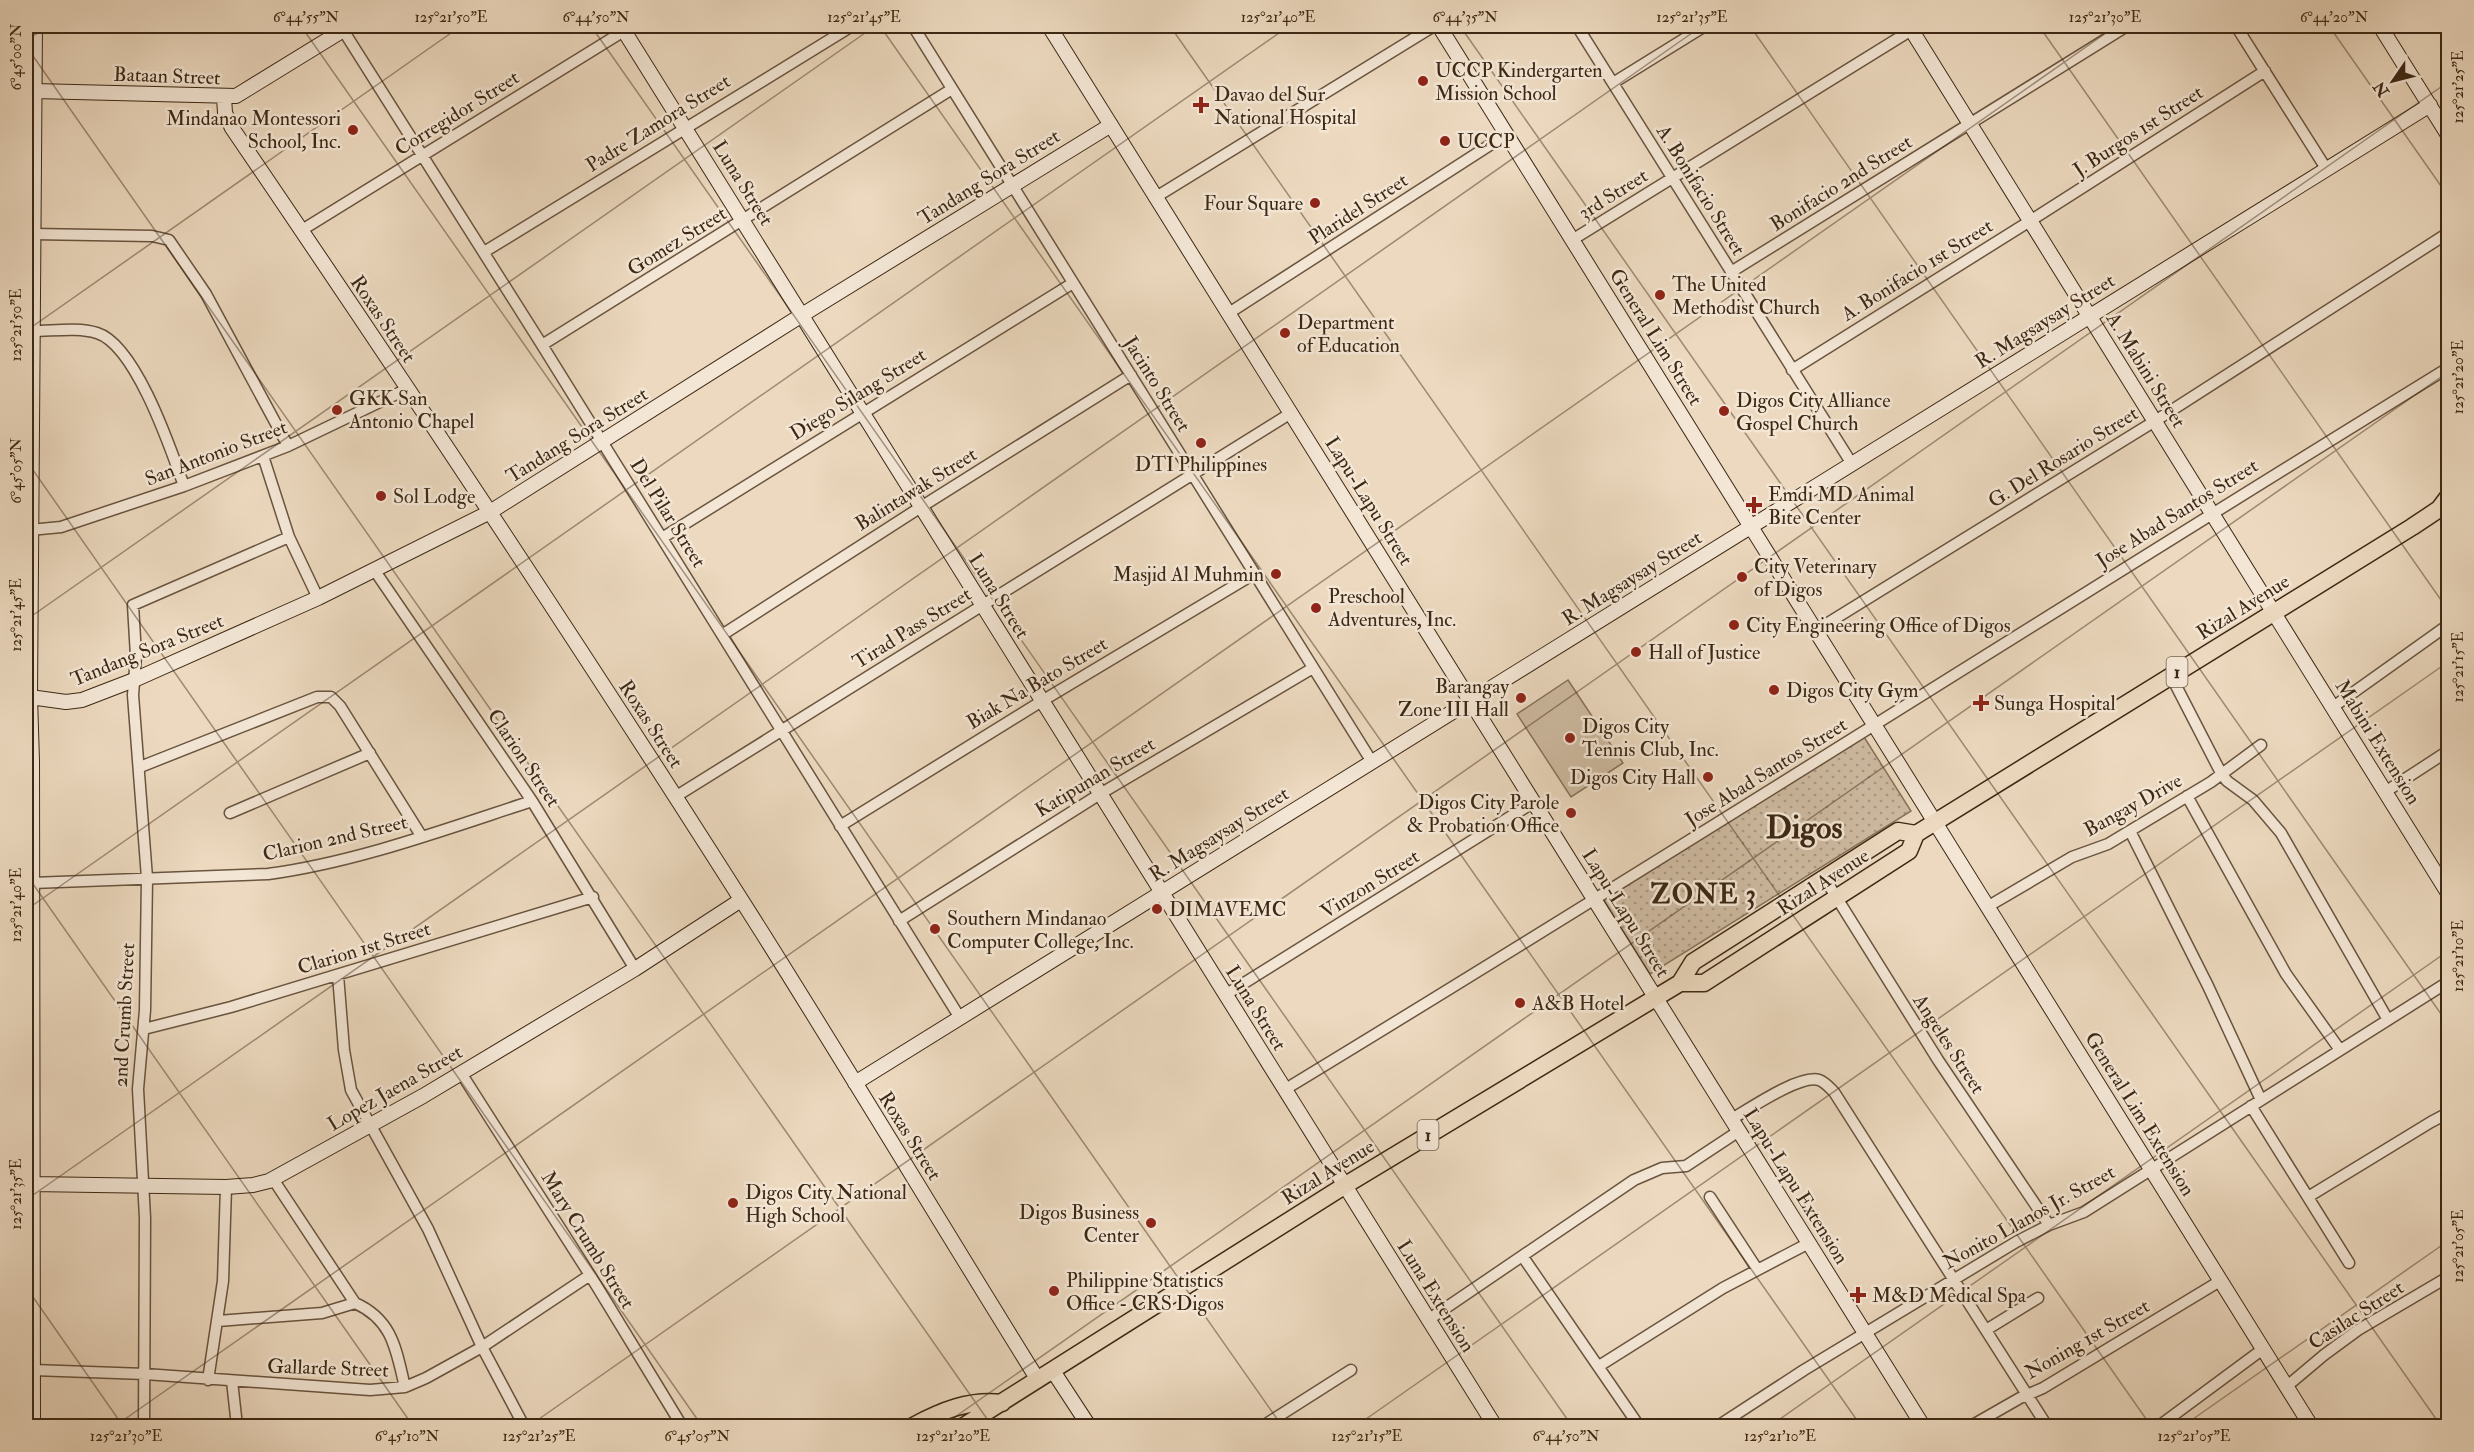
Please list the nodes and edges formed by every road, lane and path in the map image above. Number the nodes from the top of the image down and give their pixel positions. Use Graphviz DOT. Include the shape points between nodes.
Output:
graph roads {
  1 [pos="852,26"];
  2 [pos="912,26"];
  3 [pos="1049,26"];
  4 [pos="1434,26"];
  5 [pos="1439,26"];
  6 [pos="1577,26"];
  7 [pos="1705,26"];
  8 [pos="2127,26"];
  9 [pos="2236,26"];
  10 [pos="2380,26"];
  11 [pos="626,27"];
  12 [pos="1912,27"];
  13 [pos="346,28"];
  14 [pos="32,33"];
  15 [pos="2265,70"];
  16 [pos="1613,83"];
  17 [pos="952,89"];
  18 [pos="34,90"];
  19 [pos="224,97"];
  20 [pos="2430,105"];
  21 [pos="30,123"];
  22 [pos="1970,124"];
  23 [pos="1111,125"];
  24 [pos="685,127"];
  25 [pos="1507,134"];
  26 [pos="2448,135"];
  27 [pos="423,155"];
  28 [pos="2327,170"];
  29 [pos="1672,178"];
  30 [pos="1012,186"];
  31 [pos="1156,197"];
  32 [pos="29,210"];
  33 [pos="743,221"];
  34 [pos="2030,221"];
  35 [pos="302,230"];
  36 [pos="2448,233"];
  37 [pos="33,234"];
  38 [pos="1572,240"];
  39 [pos="484,252"];
  40 [pos="1731,272"];
  41 [pos="1073,283"];
  42 [pos="1229,313"];
  43 [pos="802,315"];
  44 [pos="2090,316"];
  45 [pos="30,340"];
  46 [pos="542,345"];
  47 [pos="2448,368"];
  48 [pos="1792,369"];
  49 [pos="1131,375"];
  50 [pos="407,389"];
  51 [pos="862,412"];
  52 [pos="1291,413"];
  53 [pos="29,416"];
  54 [pos="2155,421"];
  55 [pos="603,442"];
  56 [pos="288,446"];
  57 [pos="263,456"];
  58 [pos="1852,464"];
  59 [pos="1192,474"];
  60 [pos="184,486"];
  61 [pos="2445,505"];
  62 [pos="921,507"];
  63 [pos="490,512"];
  64 [pos="2212,513"];
  65 [pos="1751,527"];
  66 [pos="30,530"];
  67 [pos="289,537"];
  68 [pos="662,538"];
  69 [pos="375,571"];
  70 [pos="1254,574"];
  71 [pos="28,592"];
  72 [pos="318,598"];
  73 [pos="982,605"];
  74 [pos="2274,612"];
  75 [pos="2448,625"];
  76 [pos="1815,631"];
  77 [pos="722,635"];
  78 [pos="1313,668"];
  79 [pos="2171,676"];
  80 [pos="134,680"];
  81 [pos="28,697"];
  82 [pos="1042,701"];
  83 [pos="1470,701"];
  84 [pos="2333,707"];
  85 [pos="1875,726"];
  86 [pos="781,730"];
  87 [pos="2261,745"];
  88 [pos="2448,751"];
  89 [pos="370,753"];
  90 [pos="29,761"];
  91 [pos="1372,762"];
  92 [pos="140,767"];
  93 [pos="2221,773"];
  94 [pos="2385,792"];
  95 [pos="1100,794"];
  96 [pos="2187,796"];
  97 [pos="675,797"];
  98 [pos="532,801"];
  99 [pos="1534,802"];
  100 [pos="230,813"];
  101 [pos="1935,823"];
  102 [pos="840,826"];
  103 [pos="2130,831"];
  104 [pos="1916,834"];
  105 [pos="422,837"];
  106 [pos="147,878"];
  107 [pos="1825,879"];
  108 [pos="32,883"];
  109 [pos="2446,884"];
  110 [pos="1161,892"];
  111 [pos="593,897"];
  112 [pos="1594,899"];
  113 [pos="1837,899"];
  114 [pos="741,900"];
  115 [pos="1791,900"];
  116 [pos="1987,907"];
  117 [pos="899,921"];
  118 [pos="1804,921"];
  119 [pos="635,969"];
  120 [pos="338,975"];
  121 [pos="2448,982"];
  122 [pos="1680,983"];
  123 [pos="1225,995"];
  124 [pos="1655,997"];
  125 [pos="960,1018"];
  126 [pos="2388,1020"];
  127 [pos="144,1029"];
  128 [pos="2340,1050"];
  129 [pos="461,1073"];
  130 [pos="855,1083"];
  131 [pos="1284,1090"];
  132 [pos="2261,1100"];
  133 [pos="2251,1106"];
  134 [pos="2448,1113"];
  135 [pos="369,1125"];
  136 [pos="1735,1125"];
  137 [pos="2151,1169"];
  138 [pos="273,1179"];
  139 [pos="28,1184"];
  140 [pos="141,1185"];
  141 [pos="226,1186"];
  142 [pos="1344,1186"];
  143 [pos="1710,1197"];
  144 [pos="2308,1197"];
  145 [pos="2049,1224"];
  146 [pos="1809,1243"];
  147 [pos="1523,1257"];
  148 [pos="2349,1263"];
  149 [pos="1756,1269"];
  150 [pos="590,1275"];
  151 [pos="2448,1277"];
  152 [pos="1954,1279"];
  153 [pos="2220,1281"];
  154 [pos="2038,1299"];
  155 [pos="355,1303"];
  156 [pos="1428,1320"];
  157 [pos="218,1321"];
  158 [pos="1986,1330"];
  159 [pos="1865,1333"];
  160 [pos="482,1347"];
  161 [pos="2263,1349"];
  162 [pos="1599,1366"];
  163 [pos="33,1370"];
  164 [pos="1351,1370"];
  165 [pos="1053,1371"];
  166 [pos="144,1374"];
  167 [pos="208,1380"];
  168 [pos="1038,1380"];
  169 [pos="231,1381"];
  170 [pos="2286,1387"];
  171 [pos="405,1388"];
  172 [pos="2026,1395"];
  173 [pos="1002,1403"];
  174 [pos="1489,1425"];
  175 [pos="33,1426"];
  176 [pos="144,1426"];
  177 [pos="237,1426"];
  178 [pos="524,1426"];
  179 [pos="682,1426"];
  180 [pos="913,1426"];
  181 [pos="964,1426"];
  182 [pos="1089,1426"];
  183 [pos="1263,1426"];
  184 [pos="1639,1426"];
  185 [pos="1718,1426"];
  186 [pos="1923,1426"];
  187 [pos="1971,1426"];
  188 [pos="2047,1426"];
  189 [pos="2159,1426"];
  190 [pos="2311,1426"];
  1 -- 24 [label="street, Padre Zamora Street"];
  2 -- 17 [label="street, Jacinto Street"];
  3 -- 23 [label="street, Lapu-Lapu Street"];
  4 -- 31 [label="street"];
  5 -- 25 [label="street, General Lim Street"];
  6 -- 16 [label="street, A. Bonifacio Street"];
  7 -- 16 [label="street"];
  8 -- 22 [label="street, Bonifacio 2nd Street"];
  9 -- 15 [label="street"];
  10 -- 20 [label="street"];
  11 -- 24 [label="street, Luna Street"];
  11 -- 27 [label="street, Corregidor Street"];
  12 -- 22 [label="street, A. Mabini Street"];
  12 -- 29 [label="street, 3rd Street"];
  13 -- 19 [label="street, Bataan Street" via="246,92"];
  13 -- 27 [label="street, Del Pilar Street"];
  14 -- 18 [label="street"];
  15 -- 28 [label="street"];
  15 -- 34 [label="street, J. Burgos 1st Street"];
  16 -- 29 [label="street, A. Bonifacio Street"];
  17 -- 30 [label="street, Jacinto Street"];
  17 -- 33 [label="street, Gomez Street"];
  18 -- 19 [label="street, Bataan Street"];
  18 -- 21 [label="street"];
  19 -- 35 [label="street, Roxas Street" via="225,113 232,128"];
  20 -- 26 [label="street"];
  20 -- 28 [label="street, R. Magsaysay Street"];
  21 -- 32 [label="street"];
  22 -- 34 [label="street, A. Mabini Street"];
  22 -- 40 [label="street, Bonifacio 2nd Street"];
  23 -- 30 [label="street, Tandang Sora Street"];
  23 -- 31 [label="street, Lapu-Lapu Street"];
  24 -- 33 [label="street, Luna Street"];
  24 -- 39 [label="street, Padre Zamora Street"];
  25 -- 38 [label="street, General Lim Street"];
  25 -- 42 [label="street, Plaridel Street"];
  27 -- 35 [label="street, Corregidor Street"];
  27 -- 39 [label="street, Del Pilar Street"];
  28 -- 44 [label="street, R. Magsaysay Street"];
  29 -- 38 [label="street, 3rd Street"];
  29 -- 40 [label="street, A. Bonifacio Street"];
  30 -- 41 [label="street, Jacinto Street"];
  30 -- 43 [label="street, Tandang Sora Street"];
  31 -- 42 [label="street, Lapu-Lapu Street"];
  32 -- 37 [label="street"];
  33 -- 43 [label="street, Luna Street"];
  33 -- 46 [label="street, Gomez Street"];
  34 -- 44 [label="street, A. Mabini Street"];
  34 -- 48 [label="street, A. Bonifacio 1st Street"];
  35 -- 50 [label="street, Roxas Street"];
  36 -- 54 [label="street, G. Del Rosario Street"];
  37 -- 45 [label="street"];
  37 -- 56 [label="street" via="152,236 169,240 206,294"];
  38 -- 65 [label="street, General Lim Street"];
  39 -- 46 [label="street, Del Pilar Street"];
  40 -- 48 [label="street, A. Bonifacio Street"];
  41 -- 49 [label="street, Jacinto Street"];
  41 -- 51 [label="street, Diego Silang Street"];
  42 -- 52 [label="street, Lapu-Lapu Street"];
  43 -- 51 [label="street, Luna Street"];
  43 -- 55 [label="street, Tandang Sora Street"];
  44 -- 54 [label="street, A. Mabini Street"];
  44 -- 58 [label="street, R. Magsaysay Street"];
  45 -- 53 [label="street"];
  45 -- 60 [label="street" via="84,331 109,338 130,364 148,398"];
  46 -- 55 [label="street, Del Pilar Street"];
  47 -- 64 [label="street, Jose Abad Santos Street"];
  48 -- 58 [label="street, A. Bonifacio Street"];
  49 -- 59 [label="street, Jacinto Street"];
  49 -- 62 [label="street, Balintawak Street"];
  50 -- 56 [label="street, San Antonio Street"];
  50 -- 63 [label="street, Roxas Street"];
  51 -- 62 [label="street, Luna Street"];
  51 -- 68 [label="street, Diego Silang Street"];
  52 -- 59 [label="street, Tirad Pass Street"];
  52 -- 83 [label="street, Lapu-Lapu Street"];
  53 -- 66 [label="street"];
  54 -- 64 [label="street, A. Mabini Street"];
  54 -- 76 [label="street, G. Del Rosario Street"];
  55 -- 63 [label="street, Tandang Sora Street"];
  55 -- 68 [label="street, Del Pilar Street"];
  56 -- 57 [label="street, San Antonio Street"];
  57 -- 60 [label="street, San Antonio Street"];
  57 -- 67 [label="street"];
  58 -- 65 [label="street, R. Magsaysay Street"];
  59 -- 70 [label="street, Jacinto Street"];
  59 -- 73 [label="street, Tirad Pass Street"];
  60 -- 66 [label="street, San Antonio Street" via="61,527"];
  61 -- 74 [label="main road, Rizal Avenue / 1"];
  62 -- 73 [label="street, Luna Street"];
  62 -- 77 [label="street, Balintawak Street"];
  63 -- 69 [label="street, Tandang Sora Street"];
  63 -- 97 [label="street, Roxas Street"];
  64 -- 74 [label="street, A. Mabini Street"];
  64 -- 85 [label="street, Jose Abad Santos Street"];
  65 -- 76 [label="street, General Lim Street"];
  65 -- 83 [label="street, R. Magsaysay Street"];
  66 -- 71 [label="street"];
  67 -- 72 [label="street"];
  67 -- 80 [label="street, 2nd Crumb Street" via="133,605"];
  68 -- 77 [label="street, Del Pilar Street"];
  69 -- 72 [label="street, Tandang Sora Street"];
  69 -- 98 [label="street, Clarion Street"];
  70 -- 78 [label="street, Jacinto Street"];
  70 -- 82 [label="street, Biak Na Bato Street"];
  71 -- 81 [label="street"];
  72 -- 80 [label="street, Tandang Sora Street"];
  73 -- 82 [label="street, Luna Street"];
  73 -- 86 [label="street, Tirad Pass Street"];
  74 -- 79 [label="main road, Rizal Avenue / 1"];
  74 -- 84 [label="street, Mabini Extension"];
  75 -- 84 [label="street"];
  76 -- 85 [label="street, General Lim Street"];
  77 -- 86 [label="street, Del Pilar Street"];
  78 -- 91 [label="street, Jacinto Street"];
  78 -- 95 [label="street, Katipunan Street"];
  79 -- 93 [label="street"];
  79 -- 101 [label="main road, Rizal Avenue / 1"];
  80 -- 81 [label="street, Tandang Sora Street" via="82,700"];
  80 -- 92 [label="street, 2nd Crumb Street"];
  81 -- 90 [label="street"];
  82 -- 95 [label="street, Luna Street"];
  82 -- 102 [label="street, Biak Na Bato Street"];
  83 -- 91 [label="street, R. Magsaysay Street"];
  83 -- 99 [label="street, Lapu-Lapu Street"];
  84 -- 94 [label="street, Mabini Extension"];
  85 -- 101 [label="street, General Lim Street"];
  85 -- 112 [label="street, Jose Abad Santos Street"];
  86 -- 97 [label="street, Tirad Pass Street"];
  86 -- 102 [label="street, Del Pilar Street"];
  87 -- 93 [label="street, Bangay Drive"];
  88 -- 94 [label="street"];
  89 -- 92 [label="street" via="335,700 322,696"];
  89 -- 100 [label="street"];
  89 -- 105 [label="street"];
  90 -- 108 [label="street"];
  91 -- 110 [label="street, R. Magsaysay Street"];
  92 -- 106 [label="street, 2nd Crumb Street"];
  93 -- 96 [label="street, Bangay Drive"];
  93 -- 126 [label="street" via="2253,800 2281,833"];
  94 -- 109 [label="street, Mabini Extension"];
  95 -- 110 [label="street, Luna Street"];
  95 -- 117 [label="street, Katipunan Street"];
  96 -- 103 [label="street, Bangay Drive"];
  96 -- 128 [label="street" via="2286,974"];
  97 -- 114 [label="street, Roxas Street"];
  98 -- 105 [label="street, Clarion 2nd Street"];
  98 -- 111 [label="street, Clarion Street"];
  99 -- 112 [label="street, Lapu-Lapu Street"];
  99 -- 123 [label="street, Vinzon Street"];
  101 -- 104 [label="main road, Rizal Avenue / 1"];
  101 -- 116 [label="street, General Lim Extension"];
  102 -- 117 [label="street, Del Pilar Street"];
  103 -- 116 [label="street, Bangay Drive" via="2072,857"];
  103 -- 132 [label="street"];
  104 -- 107 [label="main road, Rizal Avenue / 1" via="1898,831"];
  104 -- 113 [label="main road, Rizal Avenue / 1" via="1909,851"];
  105 -- 106 [label="street, Clarion 2nd Street" via="268,874"];
  106 -- 108 [label="street, Clarion 2nd Street"];
  106 -- 127 [label="street, 2nd Crumb Street"];
  107 -- 113 [label="street, Angeles Street"];
  107 -- 115 [label="main road, Rizal Avenue / 1"];
  108 -- 139 [label="street"];
  110 -- 123 [label="street, Luna Street"];
  110 -- 125 [label="street, R. Magsaysay Street"];
  111 -- 119 [label="street, Clarion Street"];
  111 -- 120 [label="street, Clarion 1st Street"];
  112 -- 124 [label="street, Lapu-Lapu Street"];
  112 -- 131 [label="street, Jose Abad Santos Street"];
  113 -- 118 [label="main road, Rizal Avenue / 1"];
  113 -- 145 [label="street, Angeles Street" via="1938,1060"];
  114 -- 119 [label="street, Lopez Jaena Street"];
  114 -- 130 [label="street, Roxas Street"];
  115 -- 118 [label="main road"];
  115 -- 122 [label="main road, Rizal Avenue / 1" via="1693,962"];
  116 -- 137 [label="street, General Lim Extension"];
  117 -- 125 [label="street, Del Pilar Street"];
  118 -- 122 [label="main road, Rizal Avenue / 1" via="1704,983"];
  119 -- 129 [label="street, Lopez Jaena Street"];
  120 -- 127 [label="street, Clarion 1st Street"];
  120 -- 135 [label="street" via="349,1082"];
  121 -- 126 [label="street, Nonito Llanos Jr. Street"];
  122 -- 124 [label="main road, Rizal Avenue / 1"];
  123 -- 131 [label="street, Luna Street"];
  124 -- 136 [label="street, Lapu-Lapu Extension"];
  124 -- 142 [label="main road, Rizal Avenue / 1"];
  125 -- 130 [label="street, R. Magsaysay Street"];
  126 -- 128 [label="street, Nonito Llanos Jr. Street"];
  127 -- 140 [label="street, 2nd Crumb Street" via="138,1089"];
  128 -- 132 [label="street, Nonito Llanos Jr. Street"];
  129 -- 135 [label="street, Lopez Jaena Street"];
  129 -- 150 [label="street, Mary Crumb Street"];
  130 -- 168 [label="street, Roxas Street"];
  131 -- 142 [label="street, Luna Street"];
  132 -- 133 [label="street, Nonito Llanos Jr. Street"];
  133 -- 137 [label="street, Nonito Llanos Jr. Street"];
  133 -- 144 [label="street"];
  134 -- 144 [label="street"];
  135 -- 138 [label="street, Lopez Jaena Street"];
  135 -- 160 [label="street" via="428,1229"];
  136 -- 146 [label="street, Lapu-Lapu Extension"];
  136 -- 147 [label="street" via="1686,1166 1662,1168 1634,1180"];
  136 -- 152 [label="street" via="1764,1100 1806,1081 1826,1085 1841,1102"];
  137 -- 145 [label="street, Nonito Llanos Jr. Street" via="2084,1212"];
  137 -- 153 [label="street, General Lim Extension"];
  138 -- 141 [label="street, Lopez Jaena Street"];
  138 -- 155 [label="street"];
  139 -- 140 [label="street, Lopez Jaena Street"];
  139 -- 163 [label="street"];
  140 -- 141 [label="street, Lopez Jaena Street"];
  140 -- 166 [label="street, 2nd Crumb Street" via="145,1218"];
  141 -- 157 [label="street" via="225,1259"];
  142 -- 156 [label="street, Luna Extension"];
  142 -- 165 [label="main road, Rizal Avenue / 1"];
  143 -- 149 [label="street"];
  144 -- 148 [label="street"];
  145 -- 152 [label="street, Nonito Llanos Jr. Street"];
  146 -- 149 [label="street"];
  146 -- 159 [label="street, Lapu-Lapu Extension"];
  147 -- 156 [label="street"];
  147 -- 162 [label="street"];
  149 -- 162 [label="street"];
  150 -- 160 [label="street, Gallarde Street"];
  150 -- 179 [label="street, Mary Crumb Street"];
  151 -- 170 [label="street, Casilac Street" via="2358,1330"];
  152 -- 158 [label="street"];
  152 -- 159 [label="street, Nonito Llanos Jr. Street"];
  153 -- 161 [label="street, General Lim Extension"];
  153 -- 172 [label="street, Noning 1st Street"];
  154 -- 158 [label="street"];
  155 -- 157 [label="street" via="322,1313"];
  155 -- 171 [label="street" via="385,1325"];
  156 -- 174 [label="street, Luna Extension"];
  157 -- 167 [label="street"];
  158 -- 172 [label="street"];
  159 -- 185 [label="street, Nonito Llanos Jr. Street"];
  159 -- 186 [label="street, Lapu-Lapu Extension"];
  160 -- 171 [label="street, Gallarde Street"];
  160 -- 178 [label="street"];
  161 -- 170 [label="street, General Lim Extension"];
  161 -- 189 [label="street"];
  162 -- 184 [label="street"];
  163 -- 166 [label="street, Gallarde Street"];
  163 -- 175 [label="street"];
  164 -- 183 [label="street"];
  165 -- 168 [label="main road, Rizal Avenue / 1"];
  165 -- 182 [label="street"];
  166 -- 167 [label="street, Gallarde Street"];
  166 -- 176 [label="street, 2nd Crumb Street"];
  167 -- 169 [label="street, Gallarde Street"];
  168 -- 173 [label="main road, Rizal Avenue / 1"];
  169 -- 171 [label="street, Gallarde Street" via="369,1390"];
  169 -- 177 [label="street"];
  170 -- 190 [label="street, General Lim Extension"];
  172 -- 187 [label="street, Noning 1st Street"];
  172 -- 188 [label="street"];
  173 -- 180 [label="main road" via="973,1402 942,1411"];
  173 -- 181 [label="main road, Rizal Avenue / 1"];
}
